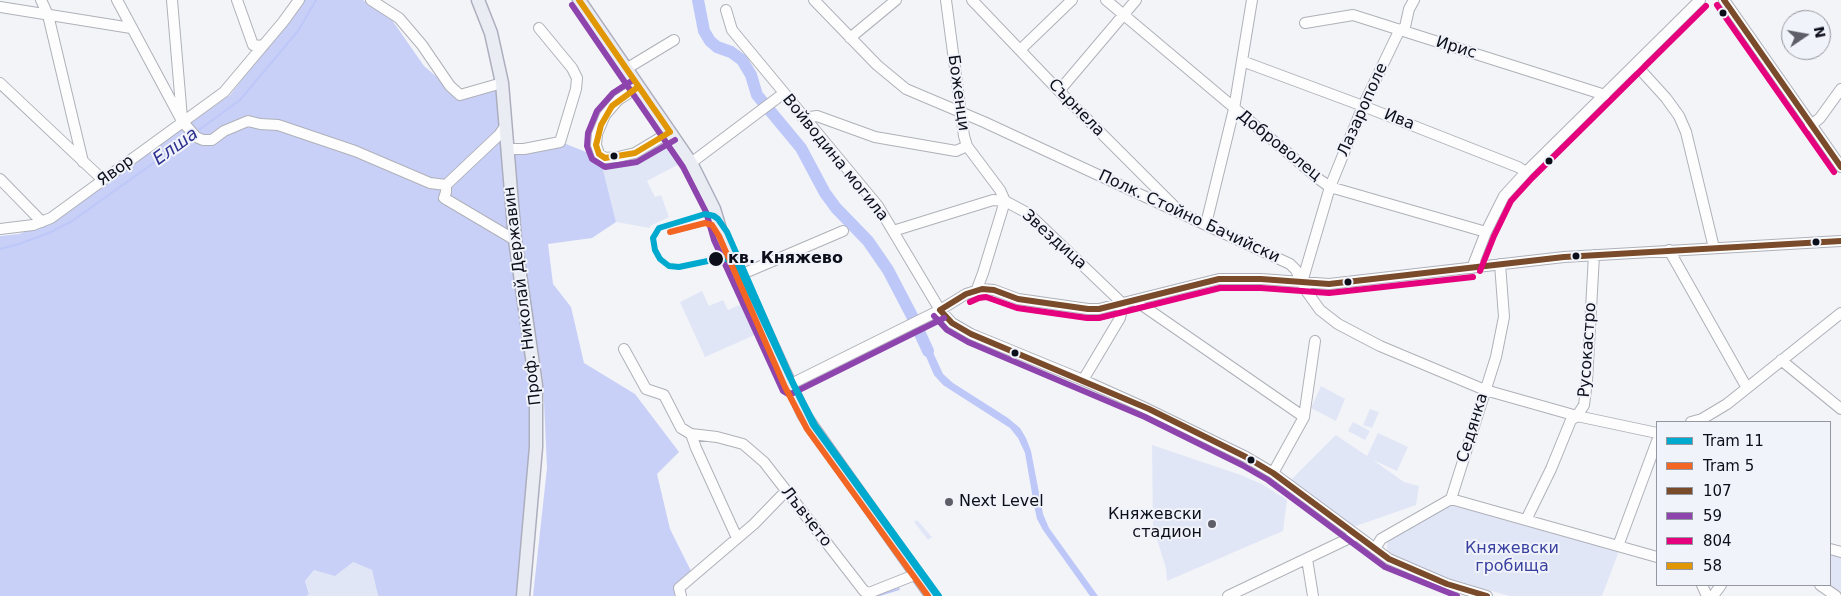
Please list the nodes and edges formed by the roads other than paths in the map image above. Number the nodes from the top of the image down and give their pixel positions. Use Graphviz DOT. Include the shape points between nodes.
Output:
graph roads {
  1 [pos="41,0"];
  2 [pos="117,0"];
  3 [pos="172,0"];
  4 [pos="238,0"];
  5 [pos="299,0"];
  6 [pos="371,0"];
  7 [pos="478,0"];
  8 [pos="579,0"];
  9 [pos="814,0"];
  10 [pos="896,0"];
  11 [pos="946,0"];
  12 [pos="972,0"];
  13 [pos="1072,0"];
  14 [pos="1106,0"];
  15 [pos="1136,0"];
  16 [pos="1252,0"];
  17 [pos="1414,0"];
  18 [pos="1700,0"];
  19 [pos="1724,0"];
  20 [pos="0,7"];
  21 [pos="726,10"];
  22 [pos="48,15"];
  23 [pos="1124,15"];
  24 [pos="1305,23"];
  25 [pos="131,28"];
  26 [pos="539,28"];
  27 [pos="1399,31"];
  28 [pos="850,38"];
  29 [pos="674,40"];
  30 [pos="263,46"];
  31 [pos="1020,50"];
  32 [pos="1242,61"];
  33 [pos="1636,65"];
  34 [pos="626,69"];
  35 [pos="0,83"];
  36 [pos="502,83"];
  37 [pos="638,87"];
  38 [pos="1841,89"];
  39 [pos="1060,91"];
  40 [pos="781,95"];
  41 [pos="1605,95"];
  42 [pos="1364,106"];
  43 [pos="1234,109"];
  44 [pos="960,111"];
  45 [pos="803,118"];
  46 [pos="184,125"];
  47 [pos="506,126"];
  48 [pos="1810,126"];
  49 [pos="670,132"];
  50 [pos="967,146"];
  51 [pos="508,149"];
  52 [pos="83,162"];
  53 [pos="691,163"];
  54 [pos="1841,167"];
  55 [pos="1526,172"];
  56 [pos="0,179"];
  57 [pos="102,180"];
  58 [pos="446,185"];
  59 [pos="1330,187"];
  60 [pos="1005,201"];
  61 [pos="1182,214"];
  62 [pos="42,222"];
  63 [pos="1206,224"];
  64 [pos="0,229"];
  65 [pos="843,231"];
  66 [pos="893,231"];
  67 [pos="1486,232"];
  68 [pos="515,240"];
  69 [pos="1841,241"];
  70 [pos="1714,248"];
  71 [pos="1669,250"];
  72 [pos="1594,255"];
  73 [pos="1500,264"];
  74 [pos="1472,268"];
  75 [pos="743,274"];
  76 [pos="1302,282"];
  77 [pos="977,290"];
  78 [pos="1136,301"];
  79 [pos="1124,304"];
  80 [pos="940,310"];
  81 [pos="1841,313"];
  82 [pos="1315,342"];
  83 [pos="624,349"];
  84 [pos="1781,360"];
  85 [pos="1083,380"];
  86 [pos="792,383"];
  87 [pos="1747,388"];
  88 [pos="1485,390"];
  89 [pos="1841,408"];
  90 [pos="1577,416"];
  91 [pos="1304,417"];
  92 [pos="1694,421"];
  93 [pos="691,434"];
  94 [pos="1656,437"];
  95 [pos="1656,440"];
  96 [pos="1273,473"];
  97 [pos="786,491"];
  98 [pos="1452,499"];
  99 [pos="1526,520"];
  100 [pos="1356,535"];
  101 [pos="737,538"];
  102 [pos="1618,546"];
  103 [pos="1375,549"];
  104 [pos="1656,557"];
  105 [pos="1307,559"];
  106 [pos="917,574"];
  107 [pos="1821,586"];
  108 [pos="524,596"];
  109 [pos="681,596"];
  110 [pos="932,596"];
  111 [pos="941,596"];
  112 [pos="1228,596"];
  113 [pos="1313,596"];
  114 [pos="1487,596"];
  115 [pos="1836,596"];
  1 -- 22 [label="street"];
  2 -- 25 [label="street"];
  3 -- 46 [label="street"];
  4 -- 30 [label="street" via="253,45"];
  5 -- 30 [label="street, Явор"];
  6 -- 36 [label="street" via="399,18 460,95"];
  7 -- 36 [label="main road, Проф. Николай Державин" via="491,33"];
  8 -- 34 [label="main road"];
  9 -- 28 [label="street, Полк. Стойно Бачийски"];
  10 -- 28 [label="street"];
  11 -- 44 [label="street, Боженци"];
  12 -- 31 [label="street, Сърнела"];
  13 -- 31 [label="street"];
  14 -- 23 [label="street, Доброволец"];
  15 -- 23 [label="street"];
  16 -- 32 [label="street"];
  17 -- 27 [label="street, Лазарополе" via="1405,27"];
  18 -- 33 [label="street"];
  19 -- 48 [label="street"];
  20 -- 22 [label="street"];
  21 -- 40 [label="street, Войводина могила" via="732,30"];
  22 -- 25 [label="street"];
  22 -- 52 [label="street"];
  23 -- 39 [label="street"];
  23 -- 43 [label="street, Доброволец"];
  24 -- 27 [label="street, Ирис" via="1353,15"];
  25 -- 46 [label="street"];
  26 -- 51 [label="street" via="572,68 577,78 576,89 560,142"];
  27 -- 41 [label="street, Ирис"];
  27 -- 42 [label="street, Лазарополе"];
  28 -- 44 [label="street, Полк. Стойно Бачийски" via="906,89"];
  29 -- 34 [label="street"];
  30 -- 46 [label="street, Явор" via="224,92"];
  31 -- 39 [label="street, Сърнела"];
  32 -- 42 [label="street, Ива"];
  32 -- 43 [label="street"];
  33 -- 41 [label="street"];
  33 -- 70 [label="street" via="1679,116 1688,140"];
  34 -- 37 [label="main road"];
  35 -- 52 [label="street"];
  36 -- 47 [label="main road, Проф. Николай Державин"];
  37 -- 49 [label="main road"];
  37 -- 49 [label="street" via="618,100 605,116 597,134 599,154 605,158 618,158 635,153"];
  38 -- 48 [label="street" via="1820,118"];
  39 -- 61 [label="street, Сърнела"];
  40 -- 45 [label="street, Войводина могила"];
  40 -- 53 [label="street"];
  41 -- 55 [label="street"];
  42 -- 55 [label="street, Ива"];
  42 -- 59 [label="street, Лазарополе"];
  43 -- 59 [label="street, Доброволец"];
  43 -- 63 [label="street"];
  44 -- 50 [label="street, Боженци"];
  44 -- 61 [label="street, Полк. Стойно Бачийски"];
  45 -- 50 [label="street" via="816,116 875,137 956,151"];
  45 -- 66 [label="street, Войводина могила" via="878,206"];
  46 -- 57 [label="street, Явор"];
  46 -- 58 [label="street" via="203,140 212,140 248,121 278,125 355,151 430,183"];
  47 -- 51 [label="main road, Проф. Николай Державин"];
  47 -- 58 [label="street"];
  48 -- 54 [label="street"];
  49 -- 53 [label="main road"];
  50 -- 60 [label="street, Боженци"];
  51 -- 68 [label="main road, Проф. Николай Державин"];
  52 -- 57 [label="street"];
  53 -- 75 [label="main road" via="718,217 722,236"];
  55 -- 67 [label="street" via="1504,196"];
  56 -- 62 [label="street"];
  57 -- 62 [label="street, Явор"];
  58 -- 68 [label="street" via="444,198"];
  59 -- 67 [label="street, Доброволец"];
  59 -- 76 [label="street, Лазарополе"];
  60 -- 66 [label="street, Звездица" via="993,200"];
  60 -- 77 [label="street"];
  60 -- 79 [label="street, Звездица" via="1029,214"];
  61 -- 63 [label="street, Полк. Стойно Бачийски"];
  62 -- 64 [label="street, Явор"];
  63 -- 76 [label="street, Полк. Стойно Бачийски" via="1290,264"];
  65 -- 75 [label="street"];
  66 -- 80 [label="street, Войводина могила"];
  67 -- 74 [label="street"];
  68 -- 108 [label="main road, Проф. Николай Державин" via="537,399"];
  69 -- 70 [label="street"];
  70 -- 71 [label="street"];
  71 -- 72 [label="street"];
  71 -- 87 [label="street"];
  72 -- 73 [label="street"];
  72 -- 90 [label="street, Русокастро" via="1587,381 1584,405"];
  73 -- 74 [label="street"];
  73 -- 88 [label="street, Седянка" via="1504,317"];
  74 -- 76 [label="street" via="1329,284"];
  75 -- 86 [label="main road"];
  76 -- 78 [label="street" via="1219,279"];
  76 -- 88 [label="street, Полк. Стойно Бачийски" via="1320,310 1338,324 1380,346"];
  77 -- 79 [label="street" via="987,288 1018,299 1088,309"];
  77 -- 80 [label="street"];
  78 -- 79 [label="street"];
  78 -- 91 [label="street"];
  79 -- 85 [label="street" via="1120,318"];
  80 -- 85 [label="street, Войводина могила" via="952,323 971,334"];
  80 -- 86 [label="street"];
  81 -- 84 [label="street"];
  82 -- 91 [label="street"];
  83 -- 93 [label="street" via="646,390 664,395 681,428"];
  84 -- 87 [label="street"];
  84 -- 89 [label="street"];
  85 -- 96 [label="street, Войводина могила" via="1149,409"];
  86 -- 106 [label="main road" via="812,428"];
  86 -- 111 [label="main road" via="816,422"];
  87 -- 92 [label="street" via="1727,404"];
  88 -- 90 [label="street, Полк. Стойно Бачийски"];
  88 -- 98 [label="street, Седянка"];
  90 -- 94 [label="street, Полк. Стойно Бачийски"];
  90 -- 99 [label="street, Русокастро" via="1571,420"];
  91 -- 96 [label="street"];
  93 -- 97 [label="street, Лъвчето" via="743,444 764,462"];
  93 -- 101 [label="street"];
  95 -- 102 [label="street"];
  96 -- 100 [label="street, Войводина могила"];
  97 -- 101 [label="street"];
  97 -- 106 [label="street, Лъвчето" via="864,591 869,593"];
  98 -- 99 [label="street"];
  98 -- 103 [label="street" via="1381,539"];
  99 -- 102 [label="street"];
  100 -- 103 [label="street, Войводина могила"];
  100 -- 105 [label="street"];
  101 -- 109 [label="street" via="679,588"];
  102 -- 104 [label="street"];
  103 -- 114 [label="street, Войводина могила" via="1388,559"];
  105 -- 112 [label="street"];
  105 -- 113 [label="street"];
  106 -- 110 [label="main road"];
  107 -- 115 [label="street"];
}
